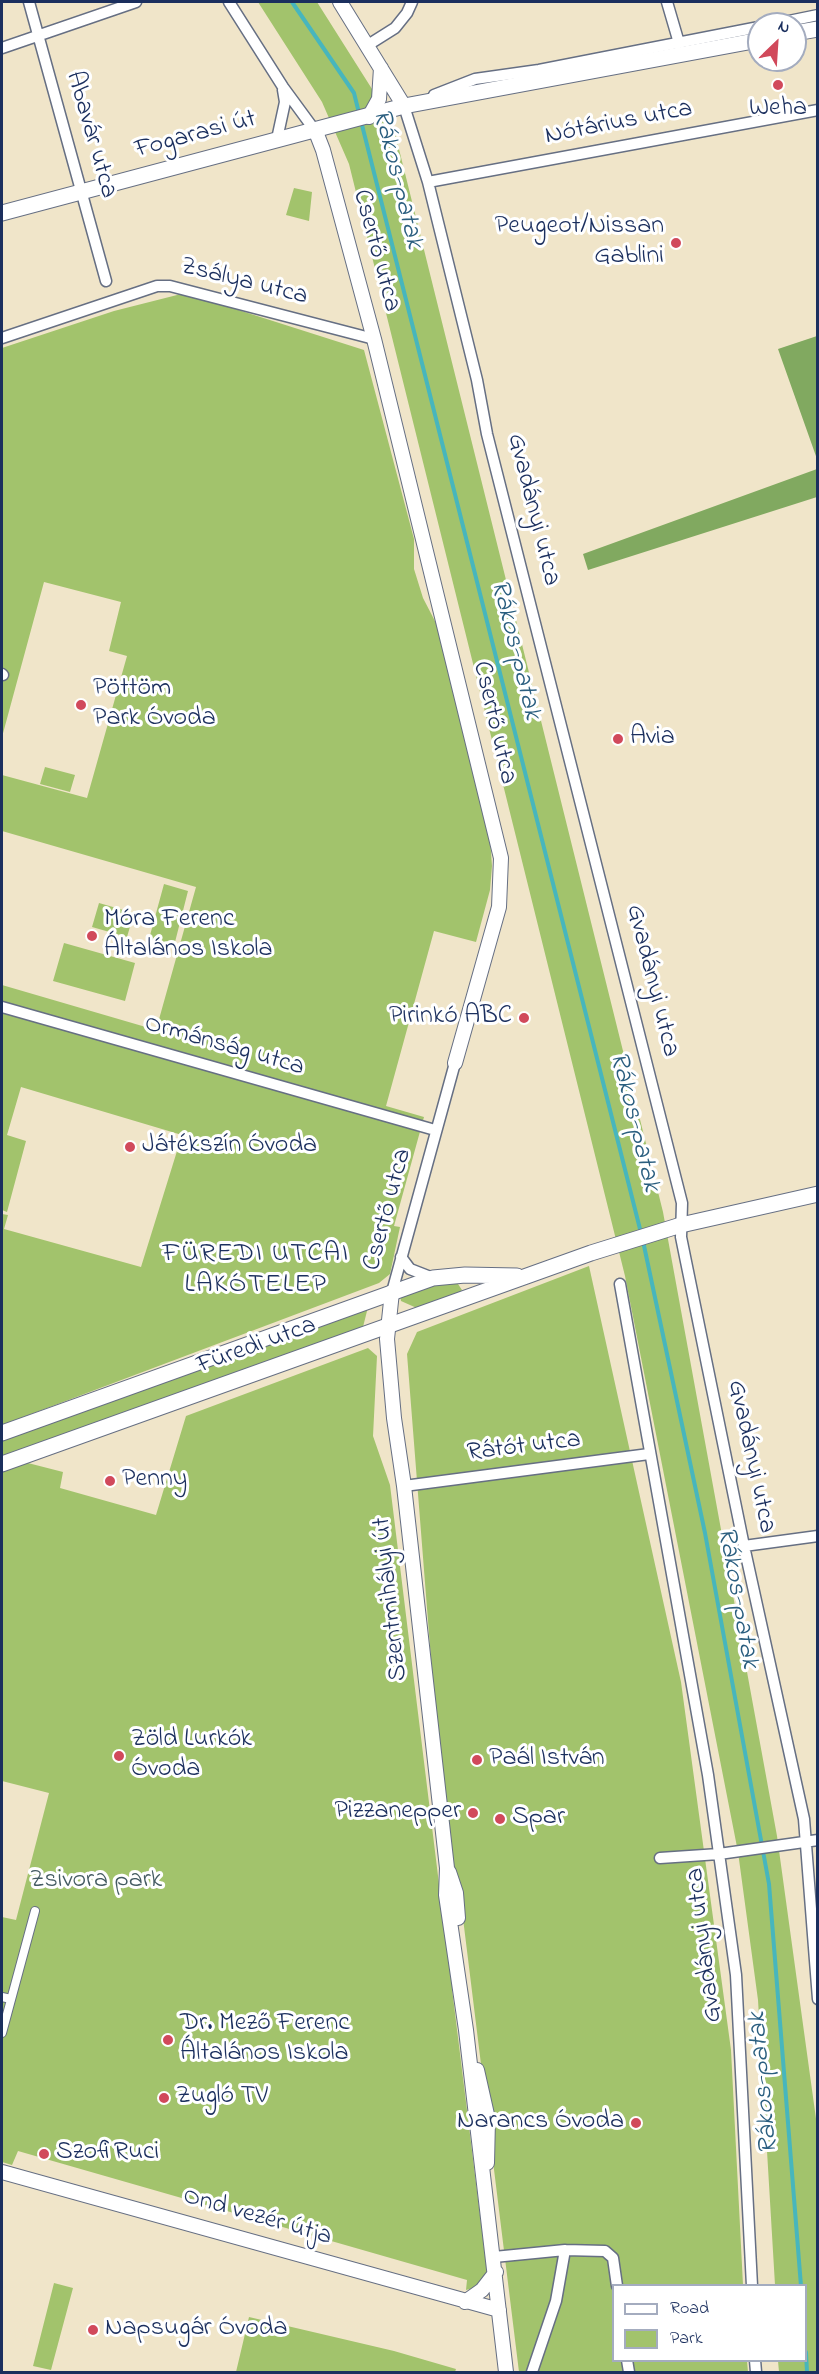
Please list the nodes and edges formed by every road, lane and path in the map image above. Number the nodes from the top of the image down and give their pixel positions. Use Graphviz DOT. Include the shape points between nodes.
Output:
graph roads {
  1 [pos="29,2"];
  2 [pos="136,2"];
  3 [pos="229,2"];
  4 [pos="340,2"];
  5 [pos="412,2"];
  6 [pos="667,2"];
  7 [pos="747,29"];
  8 [pos="38,35"];
  9 [pos="747,42"];
  10 [pos="679,43"];
  11 [pos="368,45"];
  12 [pos="2,48"];
  13 [pos="381,66"];
  14 [pos="283,87"];
  15 [pos="404,106"];
  16 [pos="818,110"];
  17 [pos="369,117"];
  18 [pos="315,132"];
  19 [pos="277,139"];
  20 [pos="428,182"];
  21 [pos="84,192"];
  22 [pos="2,213"];
  23 [pos="106,281"];
  24 [pos="2,338"];
  25 [pos="374,339"];
  26 [pos="2,1007"];
  27 [pos="455,1063"];
  28 [pos="435,1130"];
  29 [pos="818,1194"];
  30 [pos="681,1225"];
  31 [pos="401,1257"];
  32 [pos="529,1276"];
  33 [pos="433,1278"];
  34 [pos="620,1284"];
  35 [pos="392,1292"];
  36 [pos="388,1326"];
  37 [pos="2,1433"];
  38 [pos="649,1454"];
  39 [pos="2,1464"];
  40 [pos="404,1485"];
  41 [pos="818,1536"];
  42 [pos="744,1546"];
  43 [pos="818,1840"];
  44 [pos="806,1842"];
  45 [pos="719,1854"];
  46 [pos="660,1858"];
  47 [pos="35,1911"];
  48 [pos="815,1948"];
  49 [pos="6,1998"];
  50 [pos="818,1999"];
  51 [pos="2,2032"];
  52 [pos="2,2172"];
  53 [pos="565,2250"];
  54 [pos="494,2257"];
  55 [pos="496,2272"];
  56 [pos="617,2284"];
  57 [pos="752,2284"];
  58 [pos="465,2302"];
  59 [pos="500,2310"];
  60 [pos="506,2373"];
  61 [pos="532,2373"];
  1 -- 8 [label="street, Abavár utca"];
  2 -- 8 [label="street"];
  3 -- 14 [label="street"];
  4 -- 11 [label="street, Gvadányi utca"];
  5 -- 11 [label="street" via="395,28"];
  6 -- 10 [label="street"];
  7 -- 10 [label="street, Fogarasi út"];
  8 -- 12 [label="street"];
  8 -- 21 [label="street, Abavár utca"];
  9 -- 15 [label="main road, Fogarasi út"];
  10 -- 15 [label="street, Fogarasi út" via="476,79"];
  11 -- 13 [label="street, Gvadányi utca"];
  13 -- 15 [label="street, Gvadányi utca"];
  13 -- 17 [label="street" via="379,99"];
  14 -- 18 [label="street"];
  14 -- 19 [label="street" via="285,102"];
  15 -- 17 [label="main road, Fogarasi út"];
  15 -- 20 [label="street, Gvadányi utca"];
  16 -- 20 [label="street, Nótárius utca"];
  17 -- 18 [label="main road, Fogarasi út"];
  18 -- 19 [label="main road, Fogarasi út"];
  18 -- 25 [label="street, Csertő utca"];
  19 -- 21 [label="main road, Fogarasi út"];
  20 -- 30 [label="street, Gvadányi utca" via="487,434 682,1203"];
  21 -- 22 [label="main road, Fogarasi út"];
  21 -- 23 [label="street, Abavár utca"];
  24 -- 25 [label="street, Zsálya utca" via="157,286 187,289"];
  25 -- 27 [label="street, Csertő utca" via="502,870 499,907"];
  26 -- 28 [label="street, Ormánság utca"];
  27 -- 28 [label="street, Csertő utca"];
  28 -- 31 [label="street, Csertő utca"];
  29 -- 30 [label="main road, Füredi utca"];
  30 -- 32 [label="main road, Füredi utca"];
  30 -- 42 [label="street, Gvadányi utca"];
  31 -- 33 [label="street" via="410,1269"];
  31 -- 35 [label="street, Csertő utca"];
  32 -- 33 [label="main road, Füredi utca"];
  32 -- 36 [label="main road, Füredi utca"];
  33 -- 35 [label="main road, Füredi utca"];
  34 -- 38 [label="street, Gvadányi utca"];
  35 -- 36 [label="street, Csertő utca"];
  35 -- 37 [label="main road, Füredi utca"];
  36 -- 39 [label="main road, Füredi utca"];
  36 -- 40 [label="street, Szentmihályi út" via="393,1407"];
  38 -- 40 [label="street, Rátót utca"];
  38 -- 45 [label="street, Gvadányi utca"];
  40 -- 54 [label="street, Szentmihályi út" via="447,1868 445,1885 468,2042 488,2119 488,2157 482,2180"];
  41 -- 42 [label="street"];
  42 -- 44 [label="street, Gvadányi utca"];
  43 -- 44 [label="street"];
  44 -- 45 [label="street"];
  44 -- 48 [label="street, Gvadányi utca"];
  45 -- 46 [label="street"];
  45 -- 57 [label="street, Gvadányi utca" via="736,1975"];
  47 -- 49 [label="street"];
  48 -- 50 [label="street, Gvadányi utca"];
  49 -- 51 [label="street"];
  52 -- 58 [label="street, Ond vezér útja"];
  53 -- 54 [label="street"];
  53 -- 56 [label="street" via="605,2251 614,2258"];
  53 -- 61 [label="street" via="556,2301"];
  54 -- 55 [label="street, Szentmihályi út"];
  55 -- 58 [label="street" via="482,2290"];
  55 -- 59 [label="street, Szentmihályi út"];
  58 -- 59 [label="street, Ond vezér útja"];
  59 -- 60 [label="street, Szentmihályi út"];
}
